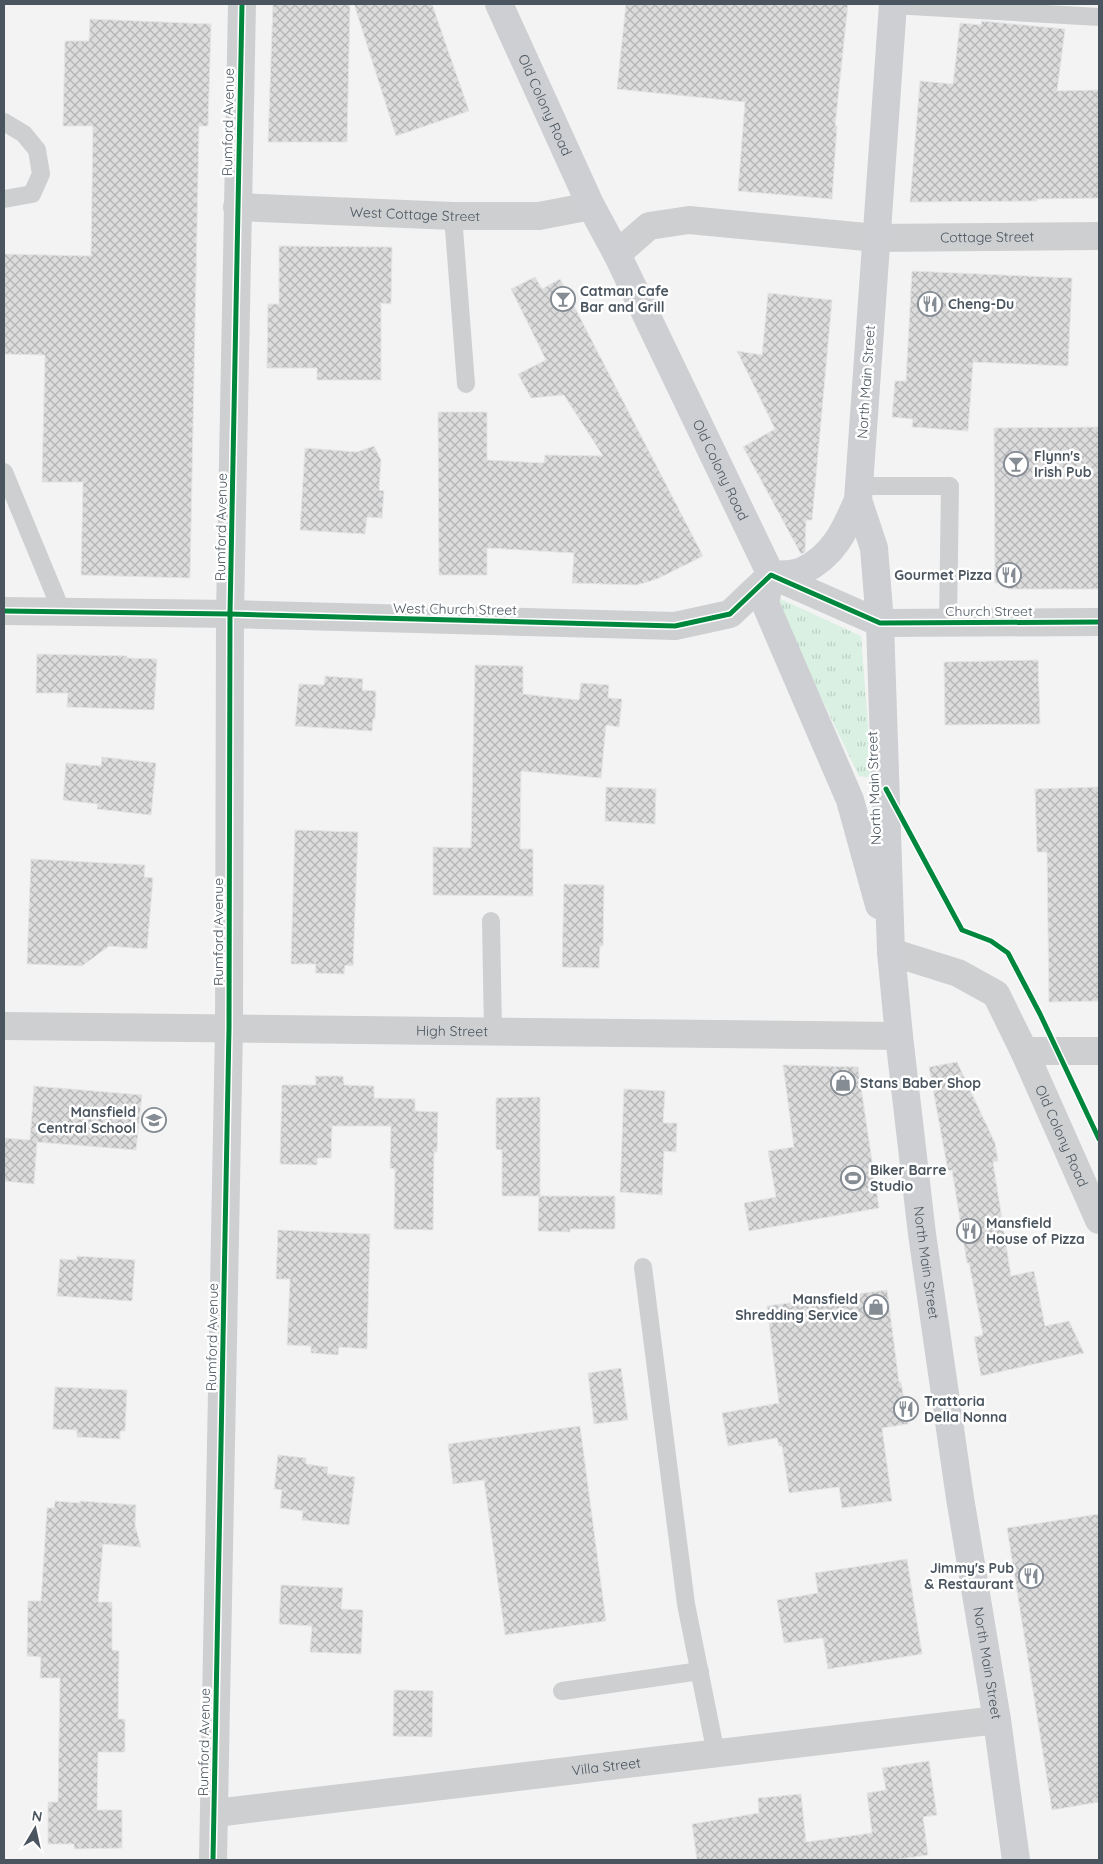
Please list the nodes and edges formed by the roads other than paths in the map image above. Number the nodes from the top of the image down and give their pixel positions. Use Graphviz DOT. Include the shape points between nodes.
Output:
graph roads {
  1 [pos="242,4"];
  2 [pos="499,4"];
  3 [pos="893,5"];
  4 [pos="1099,17"];
  5 [pos="4,122"];
  6 [pos="4,198"];
  7 [pos="591,206"];
  8 [pos="237,207"];
  9 [pos="453,216"];
  10 [pos="1099,236"];
  11 [pos="876,238"];
  12 [pos="617,254"];
  13 [pos="466,384"];
  14 [pos="4,472"];
  15 [pos="859,493"];
  16 [pos="771,575"];
  17 [pos="4,611"];
  18 [pos="62,612"];
  19 [pos="230,614"];
  20 [pos="948,622"];
  21 [pos="1099,622"];
  22 [pos="880,623"];
  23 [pos="492,922"];
  24 [pos="891,952"];
  25 [pos="4,1026"];
  26 [pos="229,1028"];
  27 [pos="493,1032"];
  28 [pos="899,1036"];
  29 [pos="1099,1051"];
  30 [pos="1024,1052"];
  31 [pos="1099,1220"];
  32 [pos="643,1267"];
  33 [pos="700,1672"];
  34 [pos="562,1691"];
  35 [pos="997,1720"];
  36 [pos="716,1754"];
  37 [pos="215,1813"];
  38 [pos="214,1860"];
  39 [pos="1016,1860"];
  1 -- 8 [label="street, Rumford Avenue"];
  2 -- 7 [label="main road, Old Colony Road"];
  3 -- 4 [label="lane"];
  3 -- 11 [label="main road, North Main Street"];
  5 -- 6 [label="lane" via="24,134 36,150 41,174 32,194"];
  7 -- 9 [label="street, West Cottage Street" via="539,216"];
  7 -- 12 [label="main road, Old Colony Road"];
  8 -- 9 [label="street, West Cottage Street"];
  8 -- 19 [label="street, Rumford Avenue"];
  9 -- 13 [label="lane"];
  10 -- 11 [label="street, Cottage Street"];
  11 -- 12 [label="street" via="689,220 650,226"];
  11 -- 15 [label="main road, North Main Street"];
  12 -- 16 [label="main road, Old Colony Road"];
  14 -- 18 [label="lane"];
  15 -- 16 [label="main road" via="843,534 827,554 801,572"];
  15 -- 20 [label="lane" via="950,486"];
  15 -- 22 [label="main road, North Main Street" via="874,548"];
  16 -- 19 [label="street, West Church Street" via="730,614 675,626"];
  16 -- 22 [label="street"];
  16 -- 24 [label="main road" via="764,602 850,800"];
  17 -- 18 [label="street, West Church Street"];
  18 -- 19 [label="street, West Church Street"];
  19 -- 26 [label="street, Rumford Avenue"];
  20 -- 21 [label="street, Church Street"];
  20 -- 22 [label="street, Church Street"];
  22 -- 24 [label="main road, North Main Street"];
  23 -- 27 [label="lane"];
  24 -- 28 [label="main road, North Main Street"];
  24 -- 30 [label="street, Old Colony Road" via="958,973 996,994"];
  25 -- 26 [label="street, High Street"];
  26 -- 27 [label="street, High Street"];
  26 -- 37 [label="street, Rumford Avenue"];
  27 -- 28 [label="street, High Street"];
  28 -- 35 [label="main road, North Main Street" via="922,1234 960,1498"];
  29 -- 30 [label="street"];
  30 -- 31 [label="street, Old Colony Road"];
  32 -- 33 [label="lane" via="686,1604"];
  33 -- 34 [label="lane"];
  33 -- 36 [label="lane"];
  35 -- 36 [label="street, Villa Street"];
  35 -- 39 [label="main road, North Main Street"];
  36 -- 37 [label="street, Villa Street"];
  37 -- 38 [label="street, Rumford Avenue"];
}
